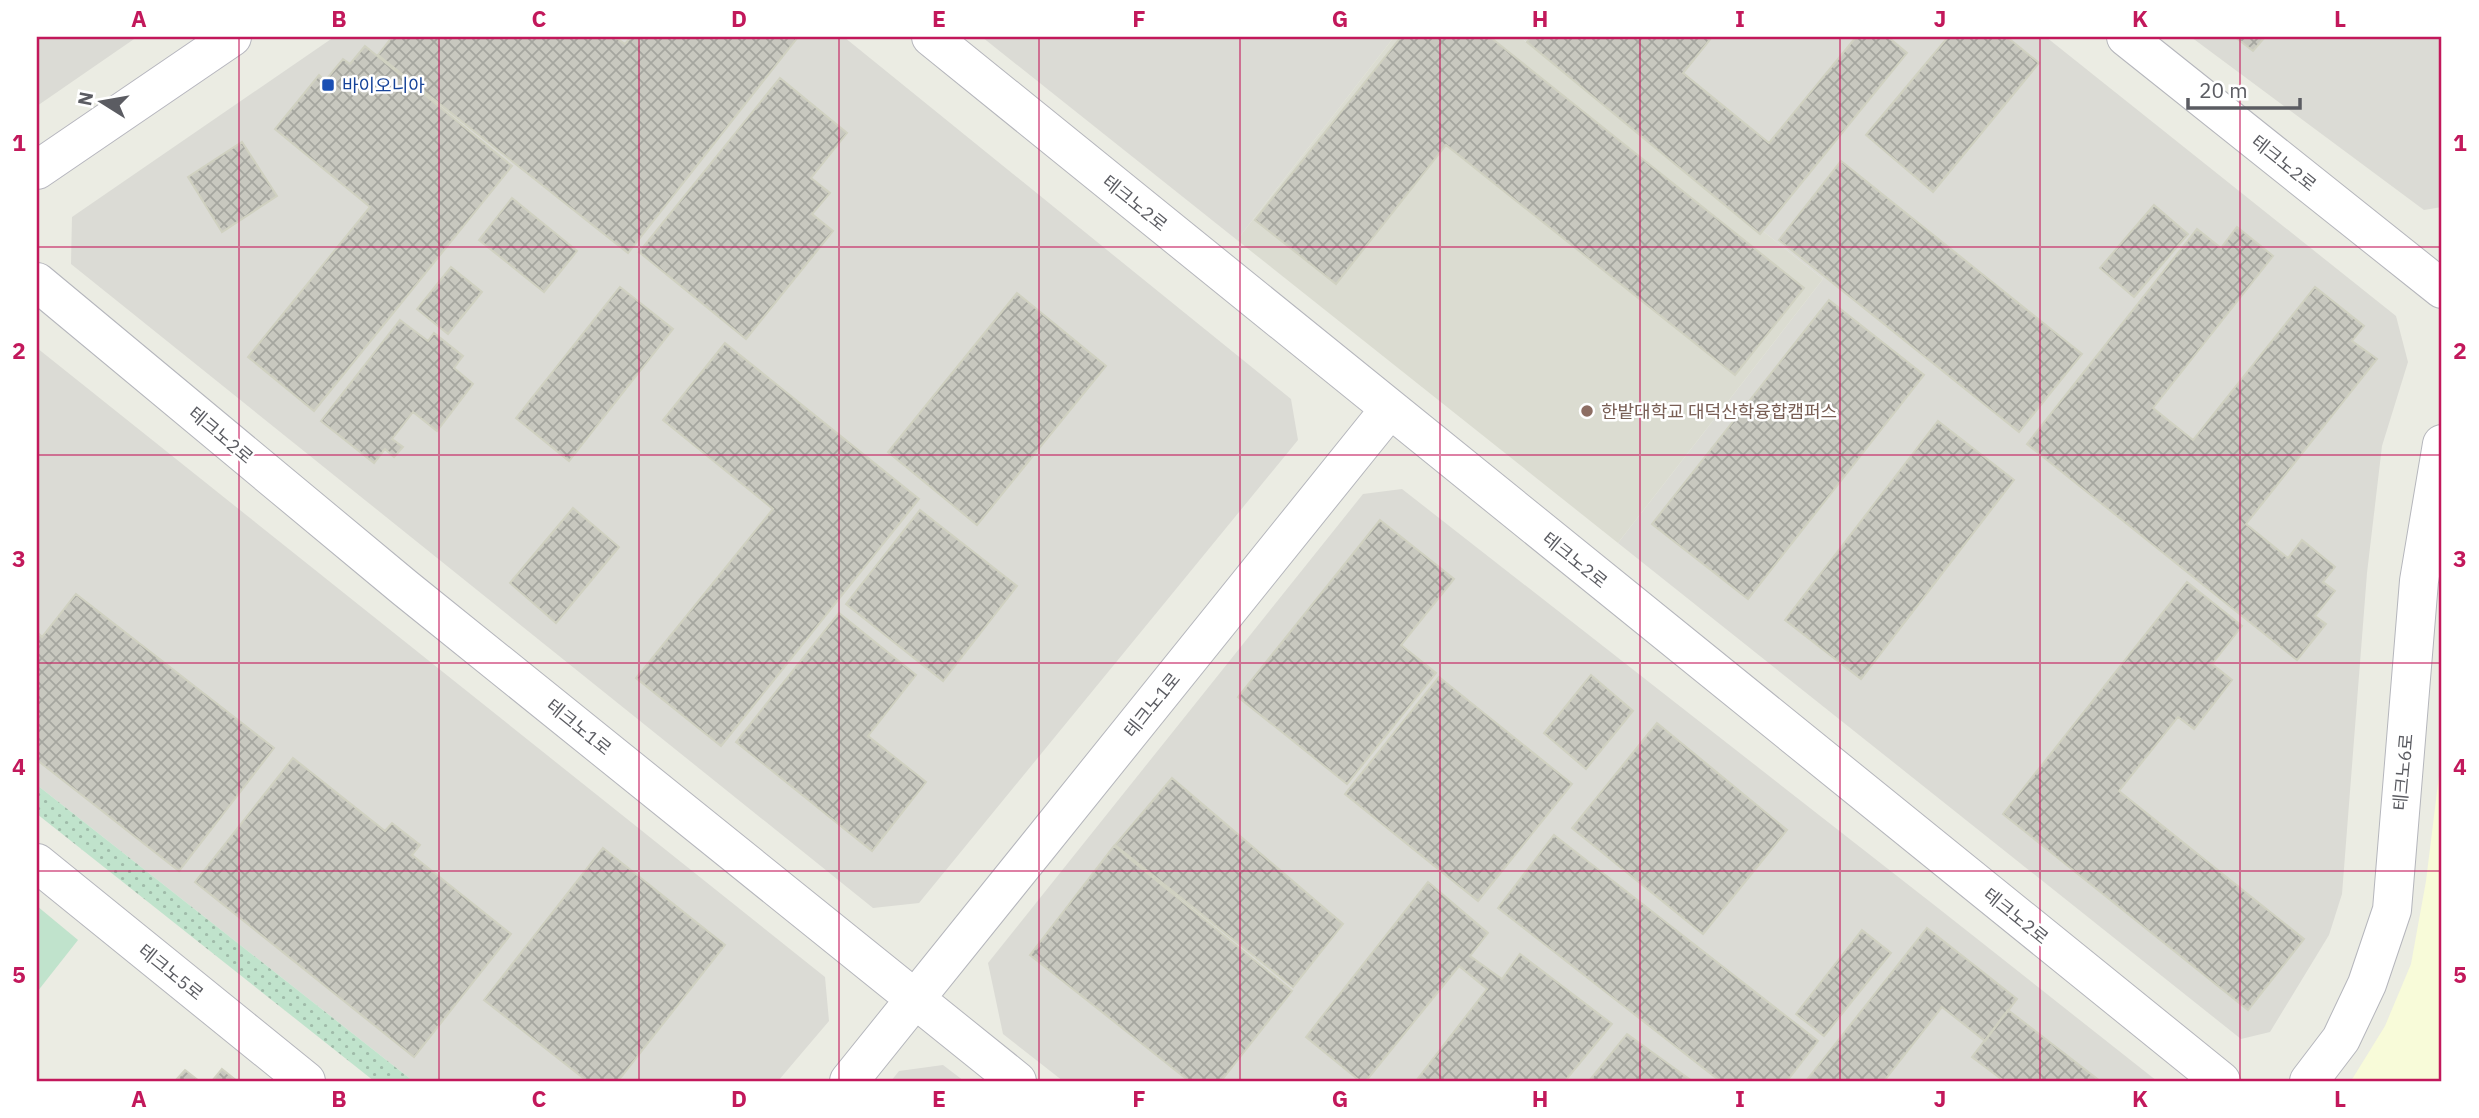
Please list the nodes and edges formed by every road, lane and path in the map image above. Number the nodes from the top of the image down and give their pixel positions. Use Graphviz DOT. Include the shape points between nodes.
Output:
graph roads {
  1 [pos="232,37"];
  2 [pos="930,37"];
  3 [pos="2126,37"];
  4 [pos="37,170"];
  5 [pos="37,282"];
  6 [pos="2442,289"];
  7 [pos="1389,410"];
  8 [pos="2442,444"];
  9 [pos="405,588"];
  10 [pos="37,863"];
  11 [pos="915,999"];
  12 [pos="306,1081"];
  13 [pos="849,1081"];
  14 [pos="1017,1081"];
  15 [pos="2221,1081"];
  16 [pos="2309,1081"];
  1 -- 4 [label="street"];
  2 -- 7 [label="street, 테크노2로"];
  3 -- 6 [label="street, 테크노2로"];
  5 -- 9 [label="street, 테크노2로"];
  7 -- 11 [label="street, 테크노1로"];
  7 -- 15 [label="street, 테크노2로"];
  8 -- 16 [label="street, 테크노6로" via="2419,581 2392,910 2367,984 2341,1039"];
  9 -- 11 [label="street, 테크노1로"];
  10 -- 12 [label="street, 테크노5로"];
  11 -- 13 [label="street, 테크노1로"];
  11 -- 14 [label="street, 테크노1로"];
}
